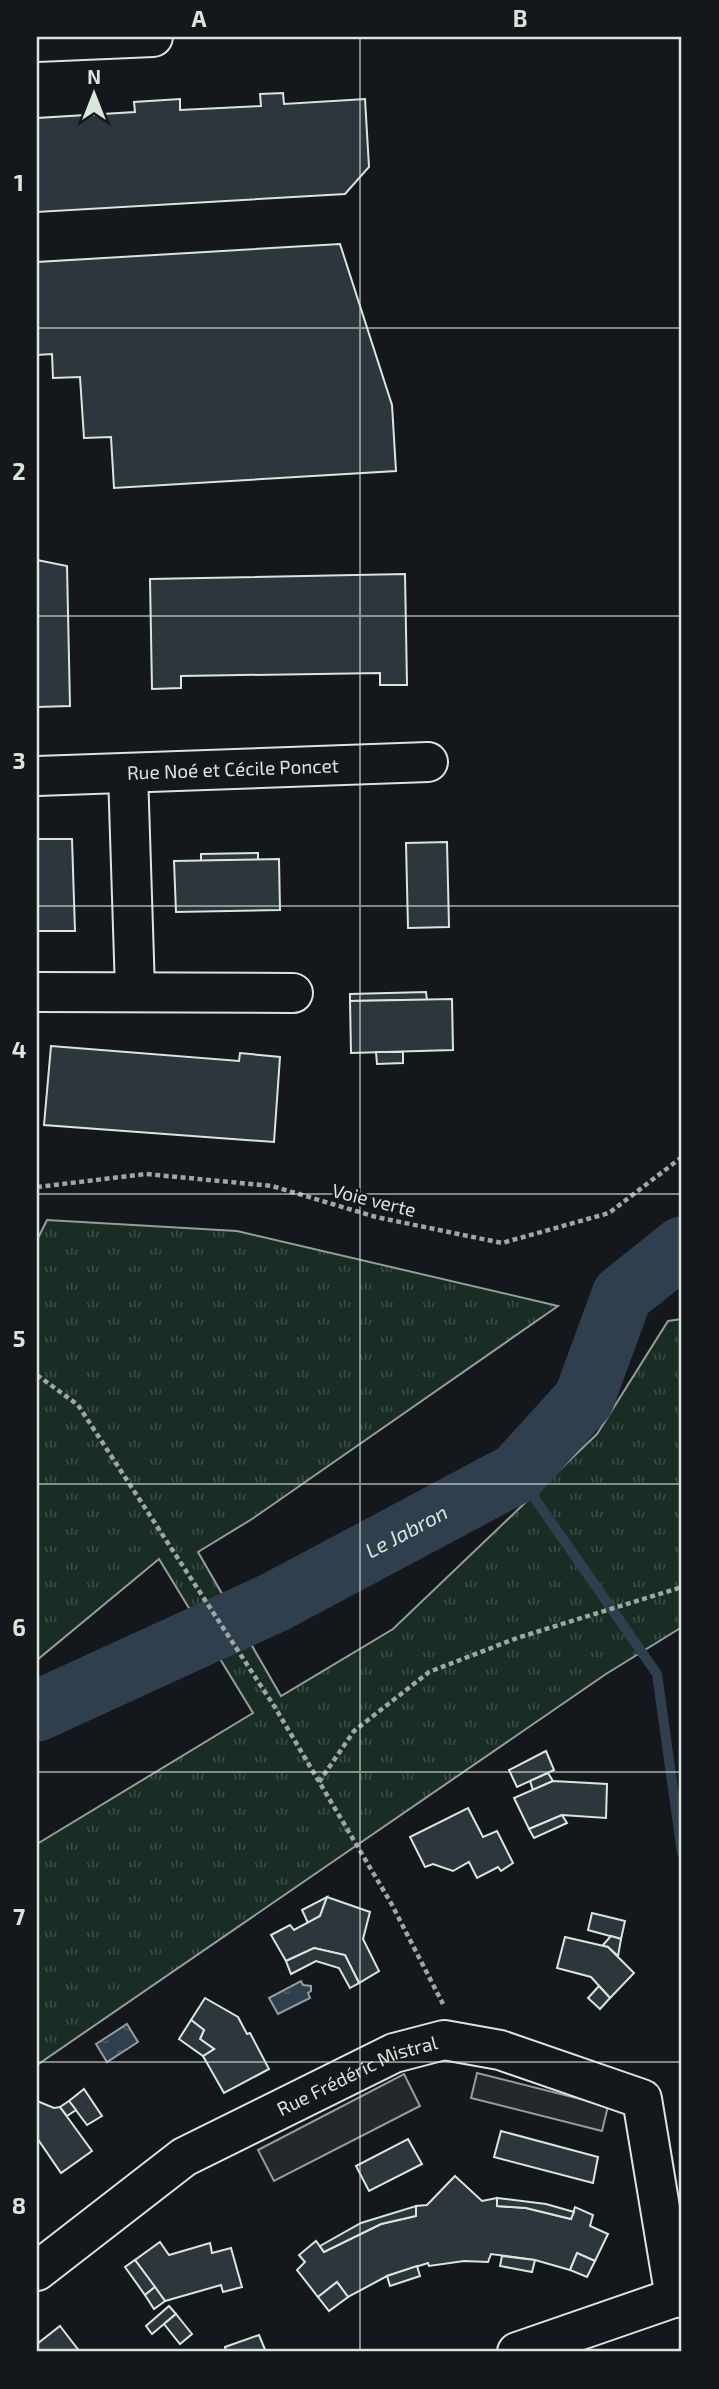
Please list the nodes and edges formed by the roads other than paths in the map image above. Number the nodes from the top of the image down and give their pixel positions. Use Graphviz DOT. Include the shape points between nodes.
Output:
graph roads {
  1 [pos="153,37"];
  2 [pos="56,40"];
  3 [pos="428,762"];
  4 [pos="128,773"];
  5 [pos="37,776"];
  6 [pos="135,990"];
  7 [pos="37,992"];
  8 [pos="293,993"];
  9 [pos="37,2271"];
  10 [pos="679,2297"];
  11 [pos="517,2352"];
  1 -- 2 [label="street"];
  3 -- 4 [label="street, Rue Noé et Cécile Poncet"];
  4 -- 5 [label="street, Rue Noé et Cécile Poncet"];
  4 -- 6 [label="street"];
  6 -- 7 [label="street"];
  6 -- 8 [label="street"];
  9 -- 10 [label="street, Rue Frédéric Mistral" via="184,2157 394,2053 444,2040 500,2050 642,2099"];
  10 -- 11 [label="street"];
}
